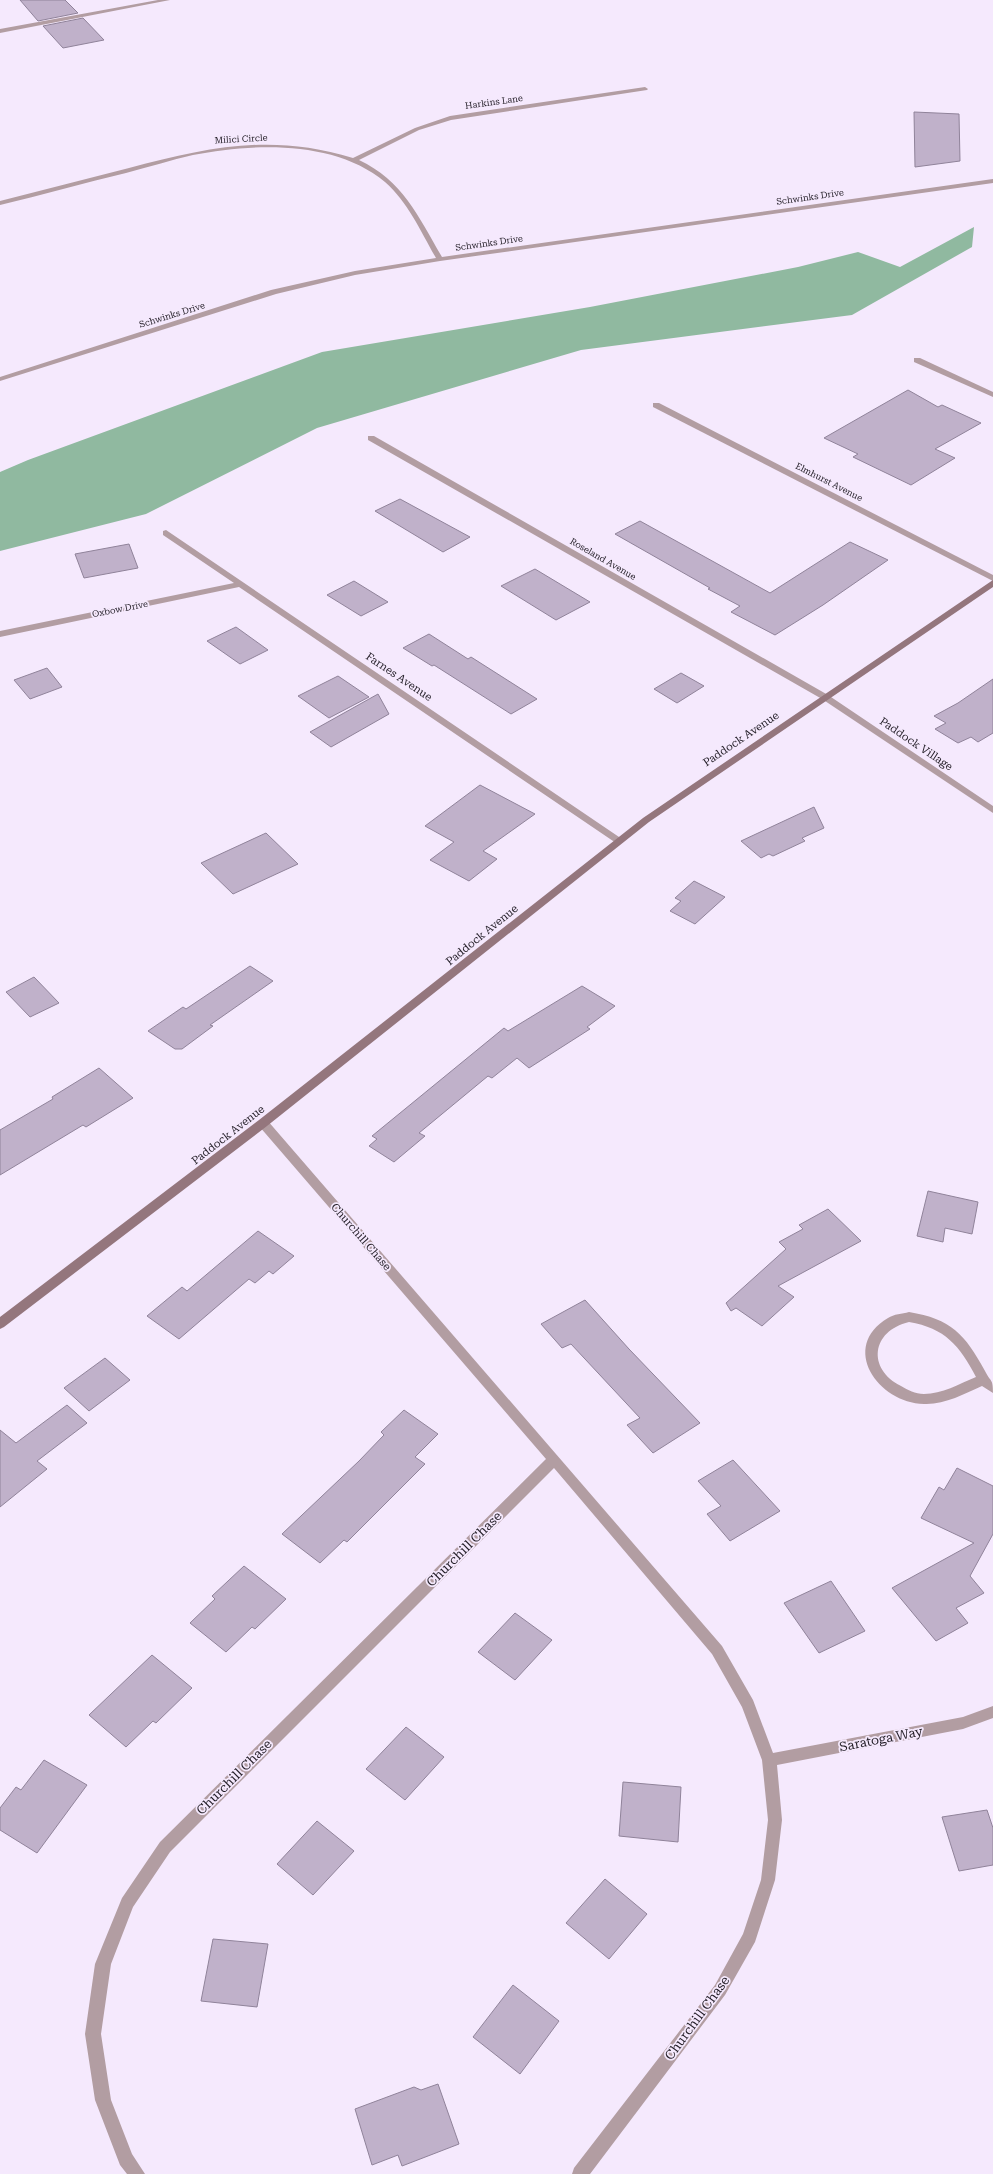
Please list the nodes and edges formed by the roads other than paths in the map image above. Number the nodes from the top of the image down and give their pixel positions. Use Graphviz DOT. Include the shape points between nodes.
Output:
graph roads {
  1 [pos="167,0"];
  2 [pos="0,31"];
  3 [pos="645,89"];
  4 [pos="354,160"];
  5 [pos="993,181"];
  6 [pos="0,203"];
  7 [pos="440,258"];
  8 [pos="917,360"];
  9 [pos="0,379"];
  10 [pos="993,395"];
  11 [pos="656,405"];
  12 [pos="370,438"];
  13 [pos="166,533"];
  14 [pos="993,578"];
  15 [pos="241,584"];
  16 [pos="993,584"];
  17 [pos="0,634"];
  18 [pos="825,697"];
  19 [pos="993,810"];
  20 [pos="619,841"];
  21 [pos="263,1123"];
  22 [pos="0,1324"];
  23 [pos="982,1380"];
  24 [pos="993,1388"];
  25 [pos="554,1459"];
  26 [pos="993,1712"];
  27 [pos="769,1760"];
  28 [pos="137,2174"];
  29 [pos="580,2174"];
  1 -- 2 [label="street"];
  3 -- 4 [label="street, Harkins Lane" via="450,118 417,129"];
  4 -- 6 [label="street, Milici Circle" via="303,149 273,146 213,150 179,156"];
  4 -- 7 [label="street, Milici Circle" via="375,170 389,181"];
  5 -- 7 [label="street, Schwinks Drive"];
  7 -- 9 [label="street, Schwinks Drive" via="356,273 274,292"];
  8 -- 10 [label="street"];
  11 -- 14 [label="street, Elmhurst Avenue"];
  12 -- 18 [label="street, Roseland Avenue"];
  13 -- 15 [label="street, Farnes Avenue"];
  15 -- 17 [label="street, Oxbow Drive"];
  15 -- 20 [label="street, Farnes Avenue"];
  16 -- 18 [label="main road, Paddock Avenue"];
  18 -- 19 [label="street, Paddock Village"];
  18 -- 20 [label="main road, Paddock Avenue" via="680,795"];
  20 -- 21 [label="main road, Paddock Avenue"];
  21 -- 22 [label="main road, Paddock Avenue"];
  21 -- 25 [label="street, Churchill Chase"];
  23 -- 23 [label="street" via="972,1358 962,1345 945,1329 928,1320 915,1317 895,1321 884,1326 870,1345 870,1359 874,1372 883,1383 897,1392 916,1398 928,1399 948,1394"];
  23 -- 24 [label="street"];
  25 -- 27 [label="street, Churchill Chase" via="717,1650 748,1704"];
  25 -- 28 [label="street, Churchill Chase" via="165,1847 127,1903 103,1964 93,2034 103,2100 126,2159"];
  26 -- 27 [label="street, Saratoga Way" via="963,1723"];
  27 -- 29 [label="street, Churchill Chase" via="774,1828 768,1880 750,1937 720,1990"];
}
